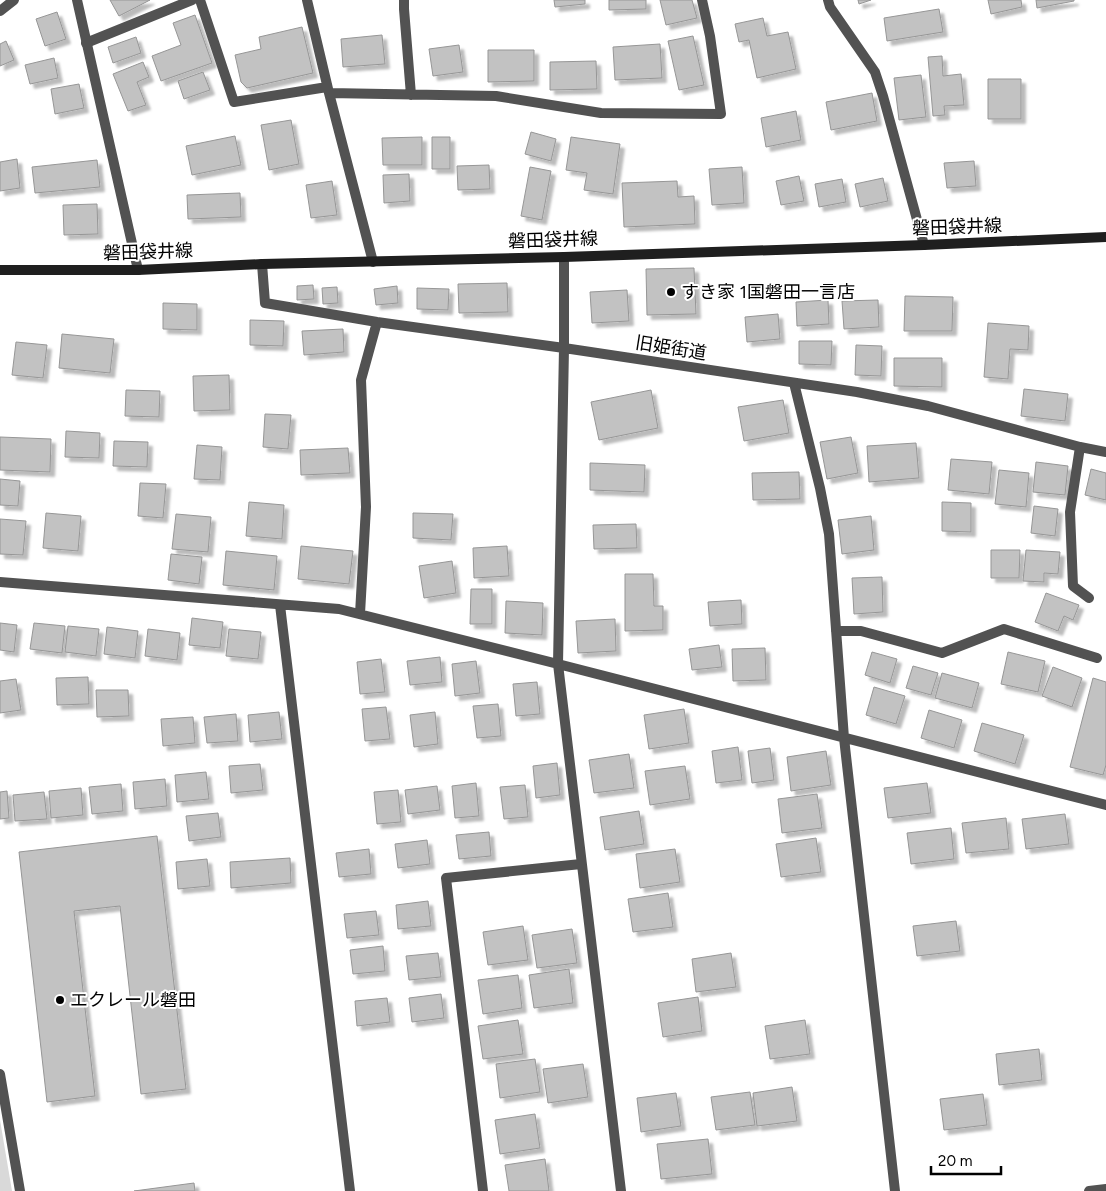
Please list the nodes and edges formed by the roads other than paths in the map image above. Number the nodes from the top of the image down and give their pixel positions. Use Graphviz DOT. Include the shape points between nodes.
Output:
graph roads {
  1 [pos="14,0"];
  2 [pos="76,0"];
  3 [pos="192,0"];
  4 [pos="200,0"];
  5 [pos="307,0"];
  6 [pos="404,0"];
  7 [pos="702,0"];
  8 [pos="828,0"];
  9 [pos="0,11"];
  10 [pos="86,43"];
  11 [pos="328,90"];
  12 [pos="411,95"];
  13 [pos="1106,237"];
  14 [pos="924,245"];
  15 [pos="564,256"];
  16 [pos="373,262"];
  17 [pos="262,264"];
  18 [pos="0,270"];
  19 [pos="138,270"];
  20 [pos="377,322"];
  21 [pos="564,348"];
  22 [pos="794,383"];
  23 [pos="1080,446"];
  24 [pos="1106,452"];
  25 [pos="0,582"];
  26 [pos="1089,598"];
  27 [pos="280,605"];
  28 [pos="360,614"];
  29 [pos="836,631"];
  30 [pos="1097,658"];
  31 [pos="558,664"];
  32 [pos="844,738"];
  33 [pos="1106,805"];
  34 [pos="581,864"];
  35 [pos="0,1074"];
  36 [pos="1106,1189"];
  37 [pos="20,1191"];
  38 [pos="350,1191"];
  39 [pos="483,1191"];
  40 [pos="621,1191"];
  41 [pos="896,1191"];
  42 [pos="1089,1191"];
  1 -- 9 [label="street"];
  2 -- 10 [label="street"];
  3 -- 10 [label="street"];
  4 -- 11 [label="street" via="234,102"];
  5 -- 11 [label="street"];
  6 -- 12 [label="street"];
  7 -- 12 [label="street" via="721,114 601,113 496,96"];
  8 -- 14 [label="street" via="875,72"];
  10 -- 19 [label="street"];
  11 -- 12 [label="street"];
  11 -- 16 [label="street"];
  13 -- 14 [label="main road, 磐田袋井線"];
  14 -- 15 [label="main road, 磐田袋井線"];
  15 -- 16 [label="main road, 磐田袋井線"];
  15 -- 21 [label="street"];
  16 -- 17 [label="main road, 磐田袋井線"];
  17 -- 19 [label="main road, 磐田袋井線"];
  17 -- 20 [label="street, 旧姫街道" via="265,302"];
  18 -- 19 [label="main road, 磐田袋井線"];
  20 -- 21 [label="street, 旧姫街道"];
  20 -- 28 [label="street" via="361,380 366,507"];
  21 -- 22 [label="street, 旧姫街道"];
  21 -- 31 [label="street"];
  22 -- 23 [label="street, 旧姫街道" via="928,406"];
  22 -- 29 [label="street" via="829,534"];
  23 -- 24 [label="street, 旧姫街道"];
  23 -- 26 [label="street" via="1070,512 1073,586"];
  25 -- 27 [label="street"];
  27 -- 28 [label="street" via="339,609"];
  27 -- 38 [label="street"];
  28 -- 31 [label="street"];
  29 -- 30 [label="street" via="861,631 942,652 1004,629"];
  29 -- 32 [label="street"];
  31 -- 32 [label="street"];
  31 -- 34 [label="street"];
  32 -- 33 [label="street"];
  32 -- 41 [label="street"];
  34 -- 39 [label="street" via="446,878"];
  34 -- 40 [label="street"];
  35 -- 37 [label="street"];
  36 -- 42 [label="street"];
}
